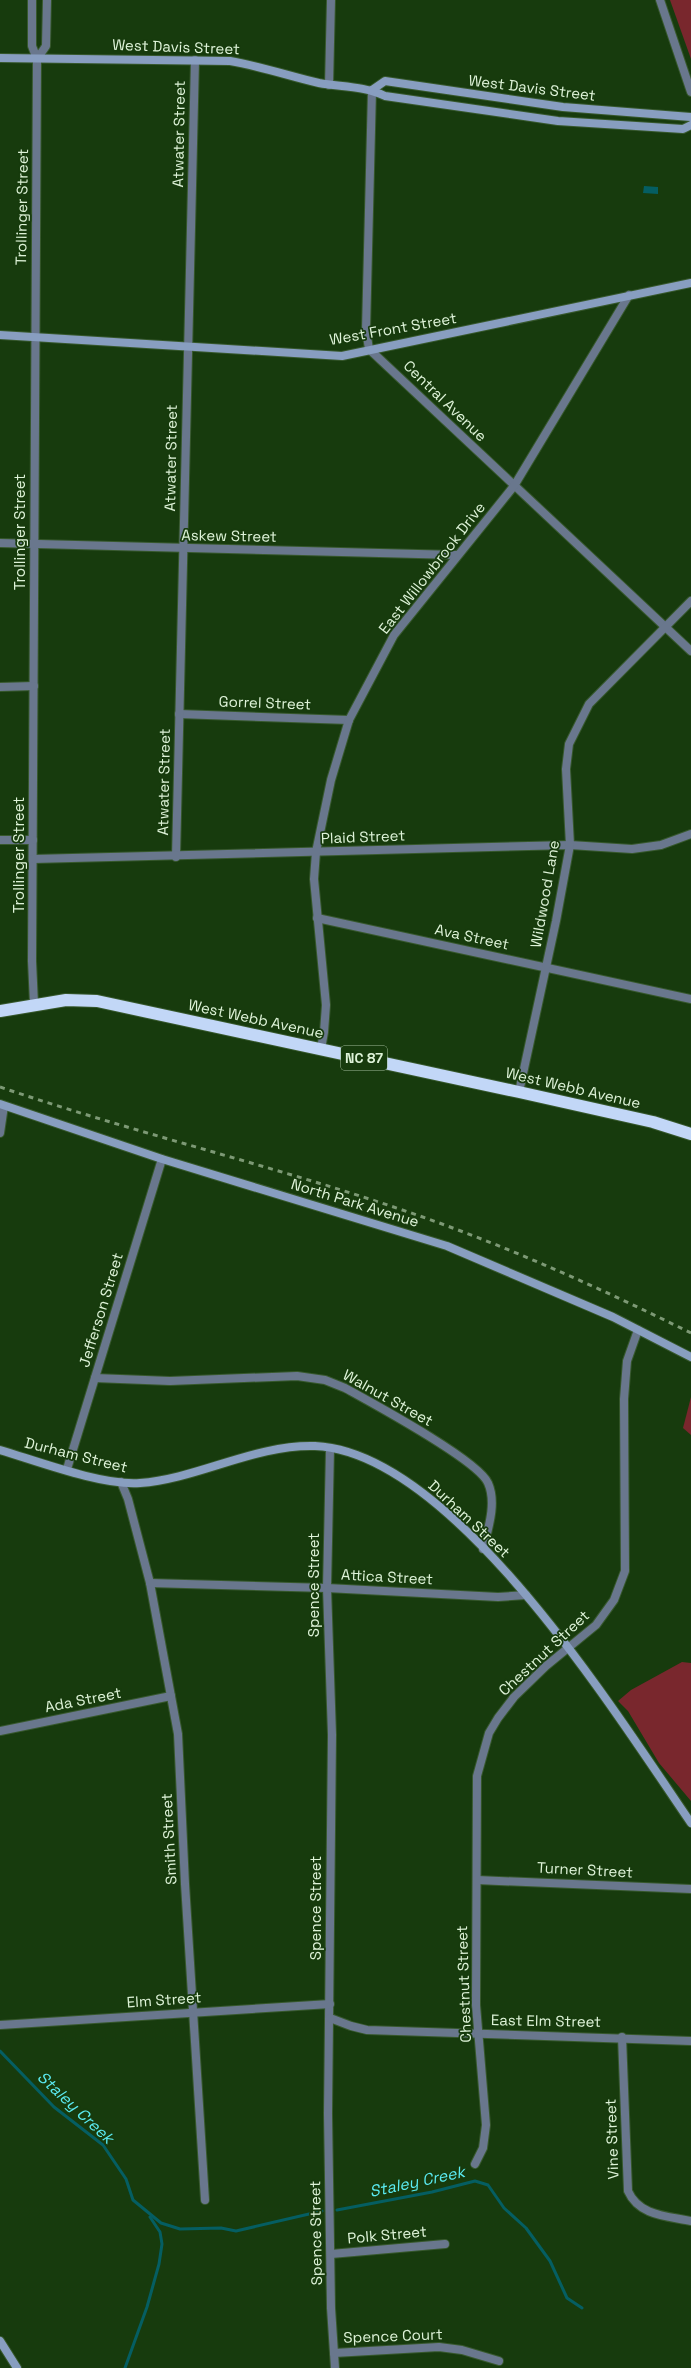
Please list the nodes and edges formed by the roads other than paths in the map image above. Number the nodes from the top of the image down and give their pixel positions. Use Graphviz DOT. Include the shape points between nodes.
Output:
graph roads {
  1 [pos="32,0"];
  2 [pos="46,0"];
  3 [pos="331,0"];
  4 [pos="660,0"];
  5 [pos="0,58"];
  6 [pos="37,58"];
  7 [pos="195,60"];
  8 [pos="329,85"];
  9 [pos="372,90"];
  10 [pos="691,92"];
  11 [pos="691,117"];
  12 [pos="691,124"];
  13 [pos="691,283"];
  14 [pos="630,295"];
  15 [pos="0,335"];
  16 [pos="34,337"];
  17 [pos="187,347"];
  18 [pos="369,349"];
  19 [pos="514,486"];
  20 [pos="0,543"];
  21 [pos="35,545"];
  22 [pos="183,548"];
  23 [pos="457,555"];
  24 [pos="691,601"];
  25 [pos="665,628"];
  26 [pos="691,652"];
  27 [pos="34,686"];
  28 [pos="0,687"];
  29 [pos="179,714"];
  30 [pos="349,720"];
  31 [pos="691,834"];
  32 [pos="0,840"];
  33 [pos="33,840"];
  34 [pos="570,845"];
  35 [pos="316,852"];
  36 [pos="176,857"];
  37 [pos="33,859"];
  38 [pos="317,918"];
  39 [pos="546,968"];
  40 [pos="691,999"];
  41 [pos="34,1004"];
  42 [pos="0,1012"];
  43 [pos="321,1049"];
  44 [pos="519,1092"];
  45 [pos="2,1105"];
  46 [pos="0,1133"];
  47 [pos="691,1134"];
  48 [pos="162,1159"];
  49 [pos="638,1330"];
  50 [pos="691,1357"];
  51 [pos="95,1378"];
  52 [pos="330,1449"];
  53 [pos="0,1450"];
  54 [pos="66,1469"];
  55 [pos="121,1482"];
  56 [pos="483,1549"];
  57 [pos="150,1583"];
  58 [pos="327,1588"];
  59 [pos="526,1595"];
  60 [pos="569,1648"];
  61 [pos="171,1696"];
  62 [pos="0,1731"];
  63 [pos="691,1823"];
  64 [pos="477,1880"];
  65 [pos="691,1889"];
  66 [pos="330,2004"];
  67 [pos="193,2012"];
  68 [pos="330,2018"];
  69 [pos="0,2025"];
  70 [pos="477,2033"];
  71 [pos="622,2037"];
  72 [pos="691,2040"];
  73 [pos="475,2164"];
  74 [pos="205,2200"];
  75 [pos="691,2221"];
  76 [pos="445,2244"];
  77 [pos="331,2254"];
  78 [pos="0,2341"];
  79 [pos="334,2353"];
  80 [pos="499,2361"];
  81 [pos="17,2368"];
  82 [pos="335,2368"];
  1 -- 6 [label="street" via="32,46"];
  2 -- 6 [label="street" via="46,46"];
  3 -- 8 [label="street"];
  4 -- 10 [label="street"];
  5 -- 6 [label="street, West Davis Street"];
  6 -- 7 [label="street, West Davis Street"];
  6 -- 16 [label="street, Trollinger Street"];
  7 -- 8 [label="street, West Davis Street" via="251,65"];
  7 -- 17 [label="street, Atwater Street"];
  8 -- 9 [label="street, West Davis Street"];
  9 -- 11 [label="street, West Davis Street" via="385,81 563,107"];
  9 -- 12 [label="street, West Davis Street" via="385,96 558,121 683,129"];
  9 -- 18 [label="street" via="366,330"];
  13 -- 14 [label="street, West Front Street"];
  14 -- 18 [label="street, West Front Street"];
  14 -- 19 [label="street, East Willowbrook Drive"];
  15 -- 16 [label="street, West Front Street"];
  16 -- 17 [label="street, West Front Street"];
  16 -- 21 [label="street, Trollinger Street"];
  17 -- 18 [label="street, West Front Street" via="323,356 342,356"];
  17 -- 22 [label="street, Atwater Street"];
  18 -- 19 [label="street, Central Avenue"];
  19 -- 23 [label="street, East Willowbrook Drive"];
  19 -- 25 [label="street, Central Avenue"];
  20 -- 21 [label="street, Askew Street"];
  21 -- 22 [label="street, Askew Street"];
  21 -- 27 [label="street, Trollinger Street"];
  22 -- 23 [label="street, Askew Street"];
  22 -- 29 [label="street, Atwater Street"];
  23 -- 30 [label="street, East Willowbrook Drive" via="394,635"];
  24 -- 25 [label="street, Wildwood Lane"];
  25 -- 26 [label="street, Central Avenue"];
  25 -- 34 [label="street, Wildwood Lane" via="589,704 572,734 566,755"];
  27 -- 28 [label="street"];
  27 -- 33 [label="street, Trollinger Street"];
  29 -- 30 [label="street, Gorrel Street"];
  29 -- 36 [label="street, Atwater Street"];
  30 -- 35 [label="street, East Willowbrook Drive"];
  31 -- 34 [label="street, Plaid Street" via="661,845 632,849"];
  32 -- 33 [label="street"];
  33 -- 37 [label="street, Trollinger Street"];
  34 -- 35 [label="street, Plaid Street"];
  34 -- 39 [label="street, Wildwood Lane"];
  35 -- 36 [label="street, Plaid Street"];
  35 -- 38 [label="street, East Willowbrook Drive" via="314,879"];
  36 -- 37 [label="street, Plaid Street"];
  37 -- 41 [label="street, Trollinger Street"];
  38 -- 39 [label="street, Ava Street"];
  38 -- 43 [label="street, East Willowbrook Drive" via="326,1005"];
  39 -- 40 [label="street, Ava Street"];
  39 -- 44 [label="street, Wildwood Lane"];
  41 -- 42 [label="highway, West Webb Avenue / NC 87"];
  41 -- 43 [label="highway, West Webb Avenue / NC 87" via="66,1000 97,1001"];
  43 -- 44 [label="highway, West Webb Avenue / NC 87"];
  44 -- 47 [label="highway, West Webb Avenue / NC 87" via="653,1122"];
  45 -- 46 [label="street"];
  45 -- 48 [label="street, North Park Avenue"];
  48 -- 49 [label="street, North Park Avenue" via="447,1246 544,1286"];
  48 -- 51 [label="street, Jefferson Street"];
  49 -- 50 [label="street, North Park Avenue"];
  49 -- 60 [label="street, Chestnut Street" via="627,1361 624,1399 625,1571 614,1600 596,1625"];
  51 -- 54 [label="street, Jefferson Street"];
  51 -- 56 [label="street, Walnut Street" via="170,1381 297,1376 325,1380 345,1388 466,1459 484,1476 492,1498"];
  52 -- 55 [label="street, Durham Street" via="315,1446 286,1448 153,1481"];
  52 -- 56 [label="street, Durham Street" via="360,1456 403,1479 445,1512"];
  52 -- 58 [label="street, Spence Street"];
  53 -- 54 [label="street, Durham Street"];
  54 -- 55 [label="street, Durham Street"];
  55 -- 57 [label="street, Smith Street" via="128,1499"];
  56 -- 59 [label="street, Durham Street"];
  57 -- 58 [label="street, Attica Street"];
  57 -- 61 [label="street, Smith Street"];
  58 -- 59 [label="street, Attica Street"];
  58 -- 66 [label="street, Spence Street" via="332,1735"];
  59 -- 60 [label="street, Durham Street"];
  60 -- 63 [label="street, Durham Street"];
  60 -- 64 [label="street, Chestnut Street" via="514,1697 489,1733 477,1776"];
  61 -- 62 [label="street, Ada Street"];
  61 -- 67 [label="street, Smith Street" via="178,1734"];
  64 -- 65 [label="street, Turner Street"];
  64 -- 70 [label="street, Chestnut Street"];
  66 -- 67 [label="street, Elm Street"];
  66 -- 68 [label="street, Spence Street"];
  67 -- 69 [label="street, Elm Street"];
  67 -- 74 [label="street, Smith Street"];
  68 -- 70 [label="street, East Elm Street" via="368,2030"];
  68 -- 77 [label="street, Spence Street" via="328,2114"];
  70 -- 71 [label="street, East Elm Street"];
  70 -- 73 [label="street, Chestnut Street" via="480,2042 486,2125 483,2148"];
  71 -- 72 [label="street, East Elm Street"];
  71 -- 75 [label="street, Vine Street" via="628,2191 632,2199 650,2213"];
  76 -- 77 [label="street, Polk Street"];
  77 -- 79 [label="street, Spence Street"];
  78 -- 81 [label="street"];
  79 -- 80 [label="street, Spence Court" via="439,2347 462,2350"];
  79 -- 82 [label="street, Spence Street"];
}
